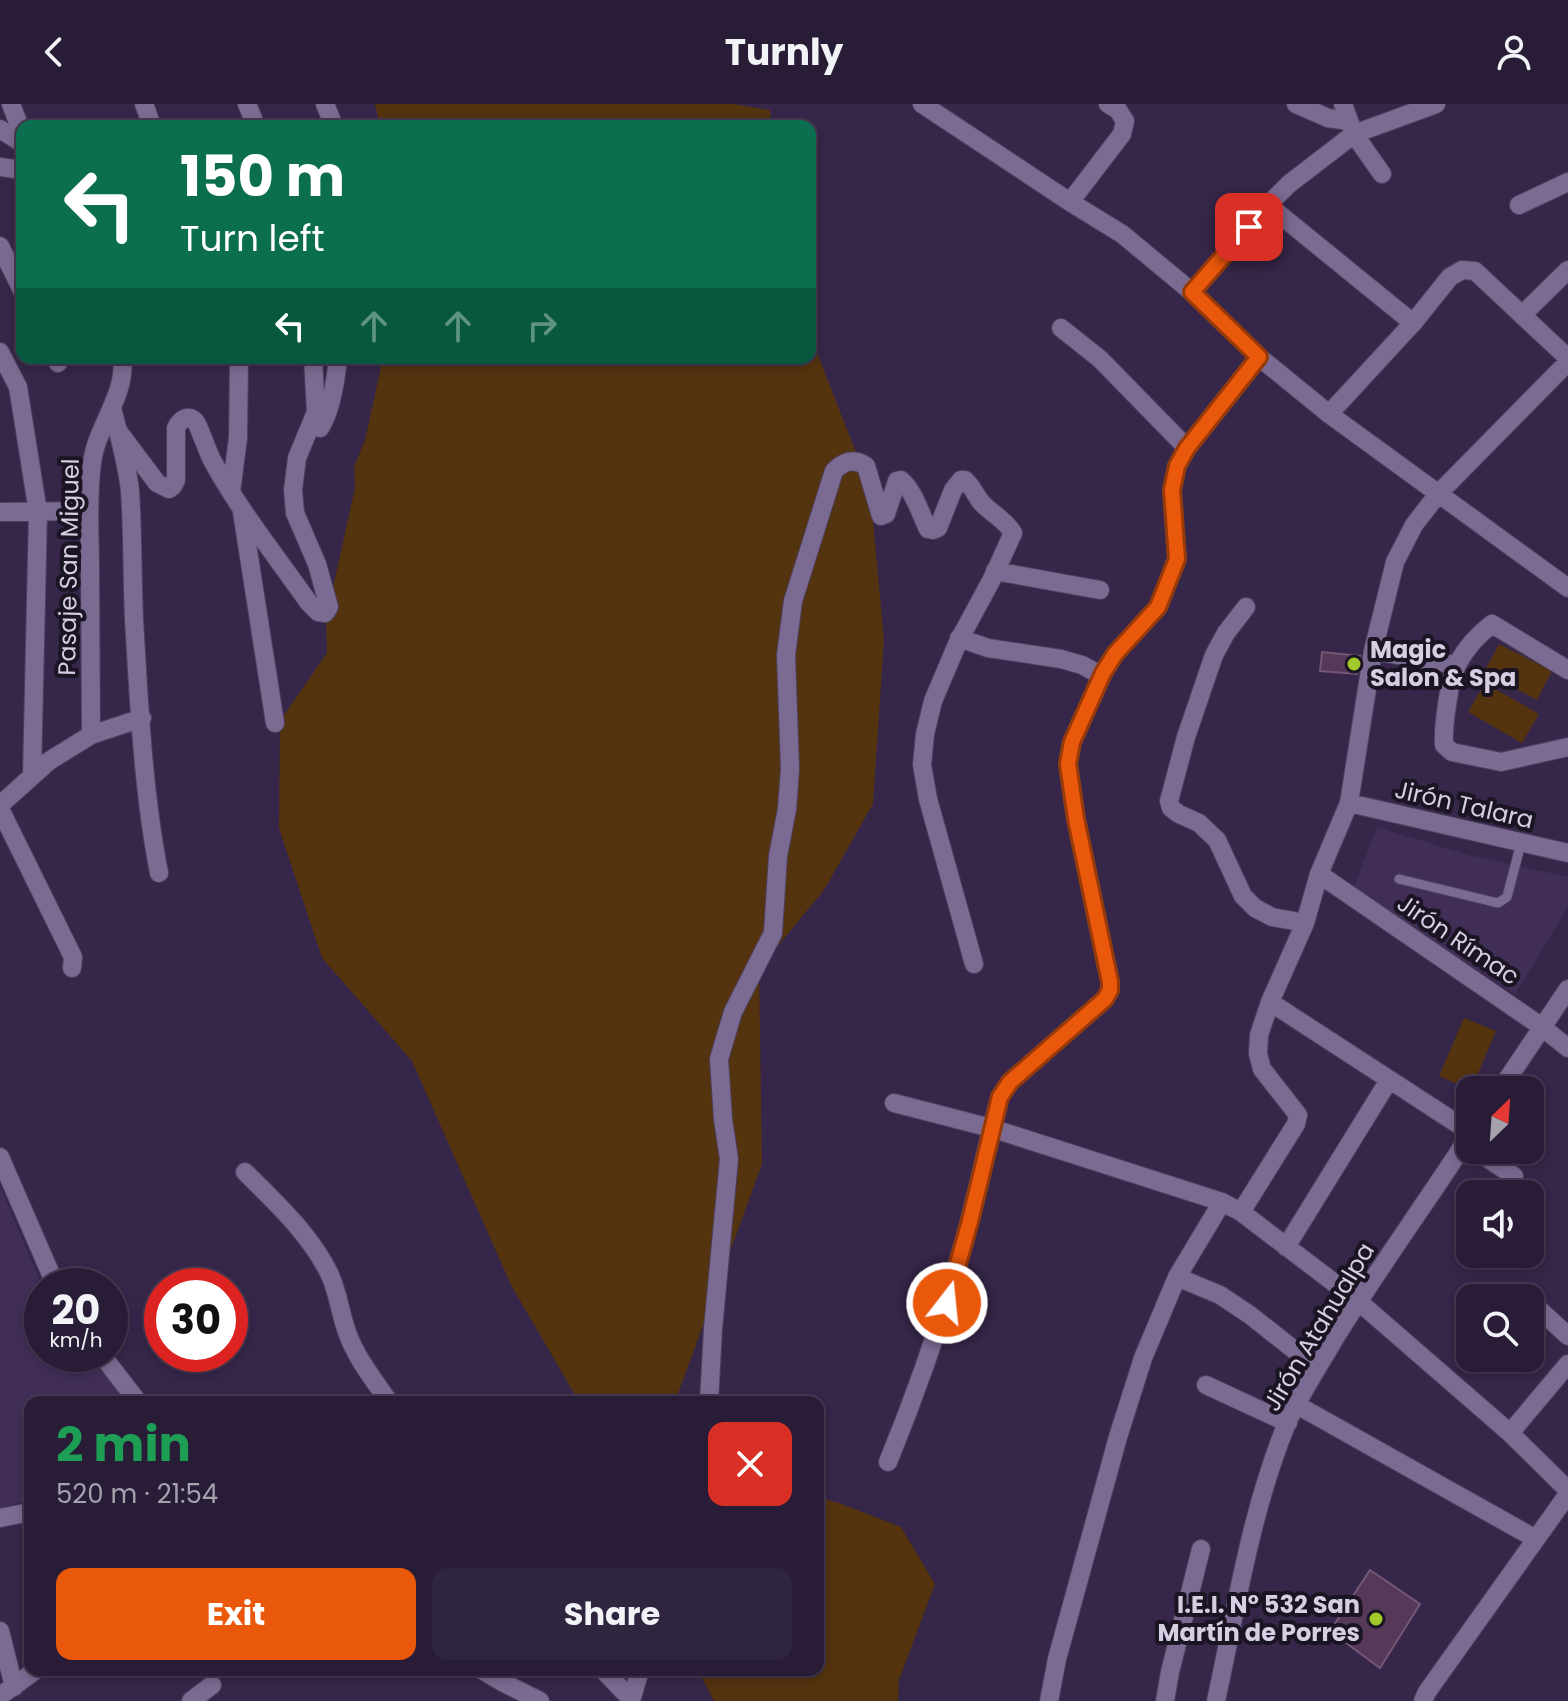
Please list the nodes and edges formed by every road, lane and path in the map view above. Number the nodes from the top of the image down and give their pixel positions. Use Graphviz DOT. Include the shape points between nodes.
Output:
graph roads {
  1 [pos="922,104"];
  2 [pos="1108,104"];
  3 [pos="1296,104"];
  4 [pos="1436,104"];
  5 [pos="1349,120"];
  6 [pos="1382,174"];
  7 [pos="1568,182"];
  8 [pos="1070,202"];
  9 [pos="1268,205"];
  10 [pos="1519,205"];
  11 [pos="0,246"];
  12 [pos="1568,270"];
  13 [pos="16,278"];
  14 [pos="1192,292"];
  15 [pos="1522,315"];
  16 [pos="1413,323"];
  17 [pos="1061,328"];
  18 [pos="0,352"];
  19 [pos="1259,357"];
  20 [pos="1568,360"];
  21 [pos="123,364"];
  22 [pos="239,364"];
  23 [pos="313,364"];
  24 [pos="338,364"];
  25 [pos="112,408"];
  26 [pos="1329,414"];
  27 [pos="118,431"];
  28 [pos="304,438"];
  29 [pos="1187,448"];
  30 [pos="1438,494"];
  31 [pos="236,499"];
  32 [pos="89,511"];
  33 [pos="0,512"];
  34 [pos="38,512"];
  35 [pos="995,571"];
  36 [pos="1568,588"];
  37 [pos="1100,590"];
  38 [pos="1246,607"];
  39 [pos="959,638"];
  40 [pos="1373,651"];
  41 [pos="1456,665"];
  42 [pos="1568,670"];
  43 [pos="1102,676"];
  44 [pos="142,718"];
  45 [pos="275,723"];
  46 [pos="91,735"];
  47 [pos="1568,747"];
  48 [pos="32,775"];
  49 [pos="1349,803"];
  50 [pos="0,807"];
  51 [pos="1521,843"];
  52 [pos="1568,853"];
  53 [pos="159,873"];
  54 [pos="1319,874"];
  55 [pos="1399,879"];
  56 [pos="1305,923"];
  57 [pos="974,964"];
  58 [pos="72,968"];
  59 [pos="1568,989"];
  60 [pos="1270,1002"];
  61 [pos="1542,1027"];
  62 [pos="1568,1048"];
  63 [pos="1509,1076"];
  64 [pos="1389,1080"];
  65 [pos="894,1103"];
  66 [pos="991,1128"];
  67 [pos="1456,1130"];
  68 [pos="0,1157"];
  69 [pos="1456,1161"];
  70 [pos="1499,1164"];
  71 [pos="245,1172"];
  72 [pos="1514,1176"];
  73 [pos="1222,1202"];
  74 [pos="1241,1212"];
  75 [pos="1286,1247"];
  76 [pos="48,1268"];
  77 [pos="1177,1277"];
  78 [pos="1358,1301"];
  79 [pos="1544,1314"];
  80 [pos="1568,1336"];
  81 [pos="1568,1364"];
  82 [pos="1317,1368"];
  83 [pos="115,1372"];
  84 [pos="1206,1385"];
  85 [pos="133,1396"];
  86 [pos="385,1396"];
  87 [pos="709,1396"];
  88 [pos="1297,1405"];
  89 [pos="1288,1423"];
  90 [pos="1510,1433"];
  91 [pos="888,1462"];
  92 [pos="1568,1492"];
  93 [pos="24,1513"];
  94 [pos="0,1518"];
  95 [pos="1536,1539"];
  96 [pos="1201,1549"];
  97 [pos="0,1631"];
  98 [pos="28,1676"];
  99 [pos="492,1676"];
  100 [pos="609,1676"];
  101 [pos="638,1676"];
  102 [pos="212,1685"];
  103 [pos="7,1692"];
  104 [pos="631,1700"];
  105 [pos="191,1701"];
  106 [pos="540,1701"];
  107 [pos="1049,1701"];
  108 [pos="1165,1701"];
  109 [pos="1216,1701"];
  110 [pos="1423,1701"];
  1 -- 8 [label="street"];
  2 -- 8 [label="street" via="1125,121 1122,134"];
  3 -- 5 [label="street" via="1328,118"];
  4 -- 5 [label="street"];
  5 -- 6 [label="street"];
  5 -- 9 [label="street"];
  7 -- 10 [label="street"];
  8 -- 14 [label="street" via="1122,234"];
  9 -- 14 [label="street"];
  9 -- 16 [label="street"];
  11 -- 13 [label="street"];
  12 -- 15 [label="street"];
  14 -- 19 [label="street"];
  15 -- 16 [label="street" via="1475,271 1462,270 1450,277"];
  15 -- 20 [label="street"];
  16 -- 26 [label="street"];
  17 -- 29 [label="street" via="1100,359"];
  18 -- 34 [label="street" via="18,387"];
  19 -- 26 [label="street"];
  19 -- 29 [label="street"];
  20 -- 30 [label="street"];
  21 -- 25 [label="street, Pasaje San Miguel"];
  22 -- 31 [label="street"];
  23 -- 28 [label="street" via="316,412"];
  24 -- 28 [label="street" via="325,420"];
  25 -- 27 [label="street"];
  25 -- 32 [label="street, Pasaje San Miguel" via="96,441"];
  26 -- 30 [label="street"];
  27 -- 31 [label="street" via="157,483 169,489 176,480 176,428 192,418"];
  27 -- 44 [label="street" via="130,489"];
  28 -- 31 [label="street" via="293,490 295,513 327,597 325,613 309,603"];
  29 -- 43 [label="street" via="1172,490 1177,559 1158,607"];
  30 -- 36 [label="street"];
  30 -- 40 [label="street" via="1395,562"];
  31 -- 45 [label="street"];
  32 -- 34 [label="street"];
  32 -- 46 [label="street, Pasaje San Miguel"];
  33 -- 34 [label="street"];
  34 -- 48 [label="street"];
  35 -- 37 [label="street"];
  35 -- 39 [label="street"];
  35 -- 87 [label="street" via="1013,533 965,480 953,490 933,530 901,480 881,516 866,466 849,461 834,471 793,601 786,655 790,769 773,933 733,1012 719,1059 729,1159"];
  38 -- 56 [label="street" via="1214,655 1169,801 1171,808 1217,840 1243,896 1255,908"];
  39 -- 43 [label="street" via="1061,659"];
  39 -- 57 [label="street" via="933,701 922,765"];
  40 -- 41 [label="street"];
  40 -- 49 [label="street"];
  41 -- 42 [label="street" via="1492,624"];
  41 -- 47 [label="street" via="1443,730 1444,745 1452,752 1501,762"];
  43 -- 66 [label="street" via="1072,742 1068,764 1110,990 1010,1082"];
  44 -- 46 [label="street"];
  44 -- 53 [label="street"];
  46 -- 48 [label="street"];
  48 -- 50 [label="street"];
  49 -- 51 [label="street, Jirón Talara"];
  49 -- 54 [label="street"];
  50 -- 58 [label="street" via="73,957"];
  51 -- 52 [label="street, Jirón Talara"];
  51 -- 55 [label="lane" via="1507,897 1498,903"];
  54 -- 56 [label="street"];
  54 -- 61 [label="street, Jirón Rímac"];
  56 -- 60 [label="street"];
  59 -- 61 [label="street"];
  60 -- 64 [label="street"];
  60 -- 74 [label="street" via="1258,1054 1262,1069 1298,1115"];
  61 -- 62 [label="street, Jirón Rímac"];
  61 -- 63 [label="street"];
  64 -- 67 [label="street"];
  64 -- 75 [label="street"];
  65 -- 66 [label="street"];
  66 -- 73 [label="street"];
  66 -- 91 [label="street" via="947,1303"];
  68 -- 76 [label="street"];
  69 -- 78 [label="street, Jirón Atahualpa"];
  70 -- 72 [label="street"];
  71 -- 86 [label="street" via="328,1271 357,1355"];
  73 -- 74 [label="street"];
  73 -- 77 [label="street"];
  74 -- 75 [label="street"];
  75 -- 78 [label="street"];
  77 -- 82 [label="street" via="1220,1295"];
  77 -- 107 [label="street" via="1118,1437"];
  78 -- 82 [label="street, Jirón Atahualpa"];
  78 -- 90 [label="street"];
  79 -- 80 [label="street"];
  81 -- 90 [label="street"];
  82 -- 88 [label="street, Jirón Atahualpa"];
  83 -- 85 [label="street"];
  84 -- 89 [label="street"];
  88 -- 89 [label="street, Jirón Atahualpa"];
  88 -- 95 [label="street"];
  89 -- 109 [label="street, Jirón Atahualpa" via="1261,1501"];
  90 -- 92 [label="street"];
  92 -- 95 [label="street"];
  93 -- 94 [label="street"];
  95 -- 110 [label="street"];
  96 -- 108 [label="street"];
  97 -- 103 [label="street"];
  98 -- 103 [label="street"];
  99 -- 106 [label="street"];
  100 -- 104 [label="street"];
  101 -- 104 [label="street"];
  102 -- 105 [label="street"];
}
